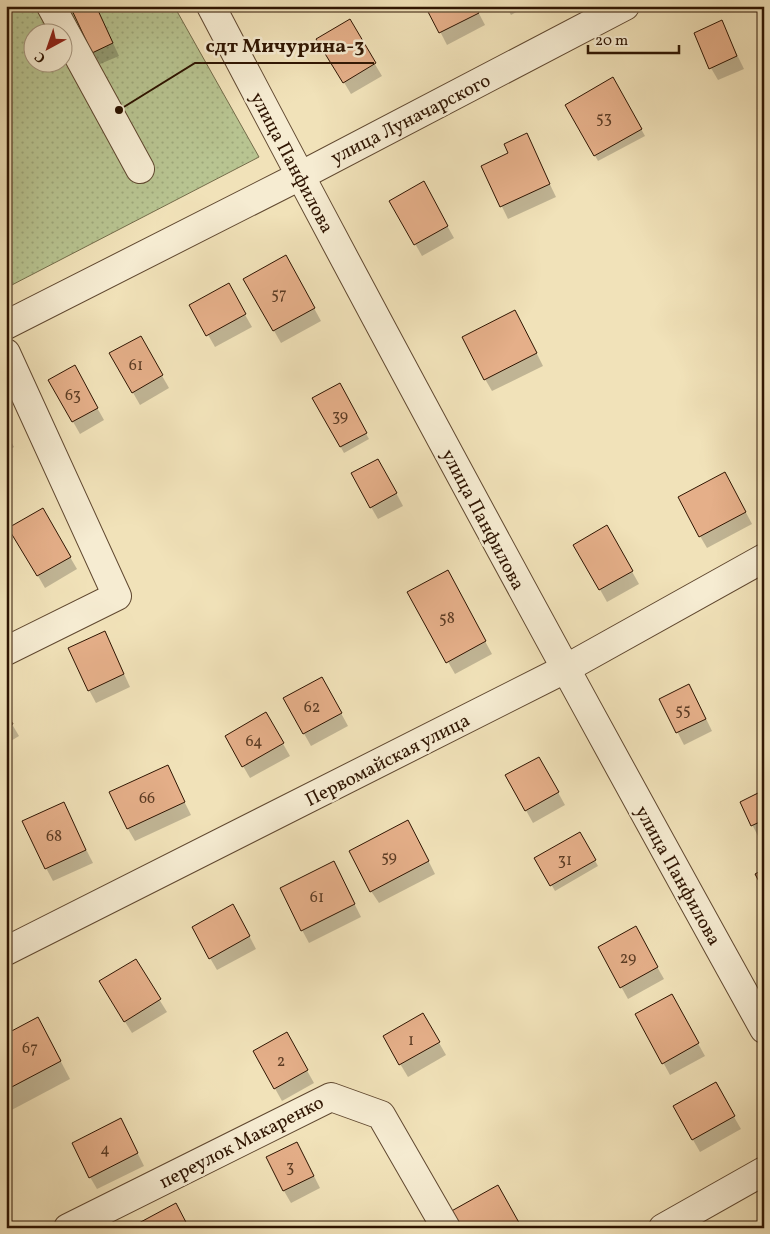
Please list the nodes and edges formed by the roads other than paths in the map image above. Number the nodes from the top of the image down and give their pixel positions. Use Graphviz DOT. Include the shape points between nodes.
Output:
graph roads {
  1 [pos="51,6"];
  2 [pos="211,6"];
  3 [pos="625,6"];
  4 [pos="140,169"];
  5 [pos="300,176"];
  6 [pos="6,325"];
  7 [pos="6,354"];
  8 [pos="764,558"];
  9 [pos="6,651"];
  10 [pos="565,669"];
  11 [pos="6,951"];
  12 [pos="764,1029"];
  13 [pos="764,1171"];
  14 [pos="68,1228"];
  15 [pos="446,1228"];
  16 [pos="663,1228"];
  1 -- 4 [label="street"];
  2 -- 5 [label="street, улица Панфилова"];
  3 -- 5 [label="street, улица Луначарского"];
  5 -- 6 [label="street, улица Луначарского"];
  5 -- 10 [label="street, улица Панфилова"];
  7 -- 9 [label="street" via="118,596"];
  8 -- 10 [label="street, Первомайская улица"];
  10 -- 11 [label="street, Первомайская улица"];
  10 -- 12 [label="street, улица Панфилова"];
  13 -- 16 [label="street"];
  14 -- 15 [label="street, переулок Макаренко" via="331,1096 380,1115"];
}
